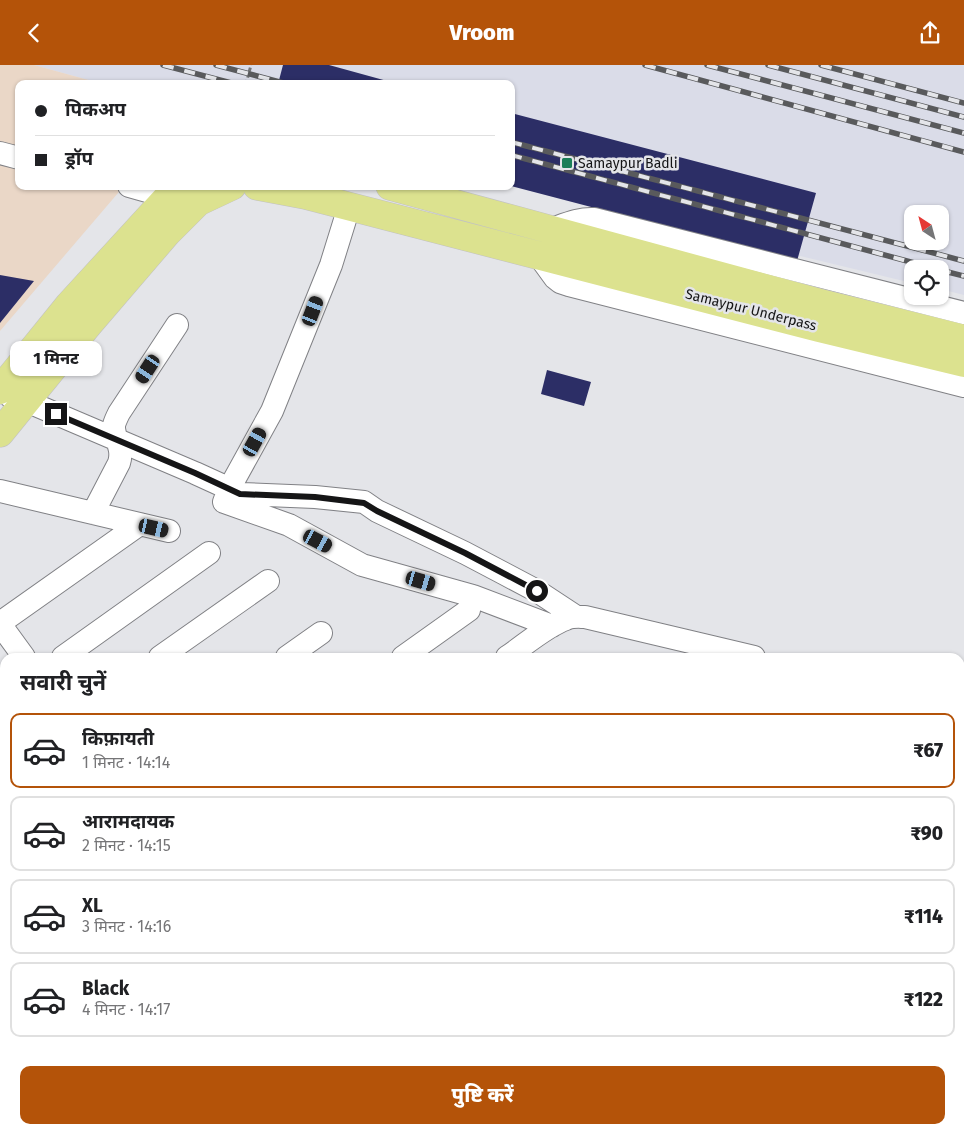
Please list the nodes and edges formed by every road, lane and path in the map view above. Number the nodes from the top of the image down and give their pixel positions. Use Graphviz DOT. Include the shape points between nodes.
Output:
graph roads {
  1 [pos="251,65"];
  2 [pos="247,80"];
  3 [pos="0,153"];
  4 [pos="15,157"];
  5 [pos="224,190"];
  6 [pos="279,190"];
  7 [pos="404,190"];
  8 [pos="173,191"];
  9 [pos="349,207"];
  10 [pos="549,230"];
  11 [pos="539,256"];
  12 [pos="964,313"];
  13 [pos="176,325"];
  14 [pos="964,339"];
  15 [pos="964,363"];
  16 [pos="964,385"];
  17 [pos="0,390"];
  18 [pos="13,398"];
  19 [pos="0,433"];
  20 [pos="118,440"];
  21 [pos="229,489"];
  22 [pos="0,491"];
  23 [pos="93,513"];
  24 [pos="140,524"];
  25 [pos="169,531"];
  26 [pos="210,553"];
  27 [pos="268,581"];
  28 [pos="469,610"];
  29 [pos="575,617"];
  30 [pos="0,623"];
  31 [pos="552,626"];
  32 [pos="321,633"];
  33 [pos="21,653"];
  34 [pos="68,653"];
  35 [pos="166,653"];
  36 [pos="293,653"];
  37 [pos="409,653"];
  38 [pos="513,653"];
  39 [pos="737,653"];
  1 -- 2 [label="path"];
  3 -- 4 [label="street"];
  5 -- 18 [label="main road" via="198,202 88,325"];
  6 -- 9 [label="main road, Samaypur Underpass"];
  7 -- 10 [label="main road, Samaypur Underpass"];
  8 -- 17 [label="main road" via="69,305"];
  9 -- 11 [label="main road, Samaypur Underpass"];
  9 -- 21 [label="street" via="331,265 276,402"];
  10 -- 12 [label="street" via="578,220 594,219"];
  10 -- 14 [label="main road, Samaypur Underpass"];
  11 -- 15 [label="main road, Samaypur Underpass"];
  11 -- 16 [label="street" via="560,283"];
  13 -- 20 [label="street" via="119,413 114,425"];
  18 -- 19 [label="main road"];
  18 -- 20 [label="street"];
  20 -- 21 [label="street"];
  20 -- 23 [label="street" via="119,463"];
  21 -- 29 [label="street" via="240,494 364,503 537,591"];
  21 -- 31 [label="street" via="224,502 288,525 362,565 472,596"];
  22 -- 23 [label="street"];
  23 -- 24 [label="street"];
  24 -- 25 [label="street"];
  24 -- 30 [label="street"];
  26 -- 34 [label="street"];
  27 -- 35 [label="street"];
  28 -- 37 [label="street"];
  29 -- 31 [label="street"];
  29 -- 39 [label="street"];
  30 -- 33 [label="street"];
  31 -- 38 [label="street"];
  32 -- 36 [label="street"];
}
